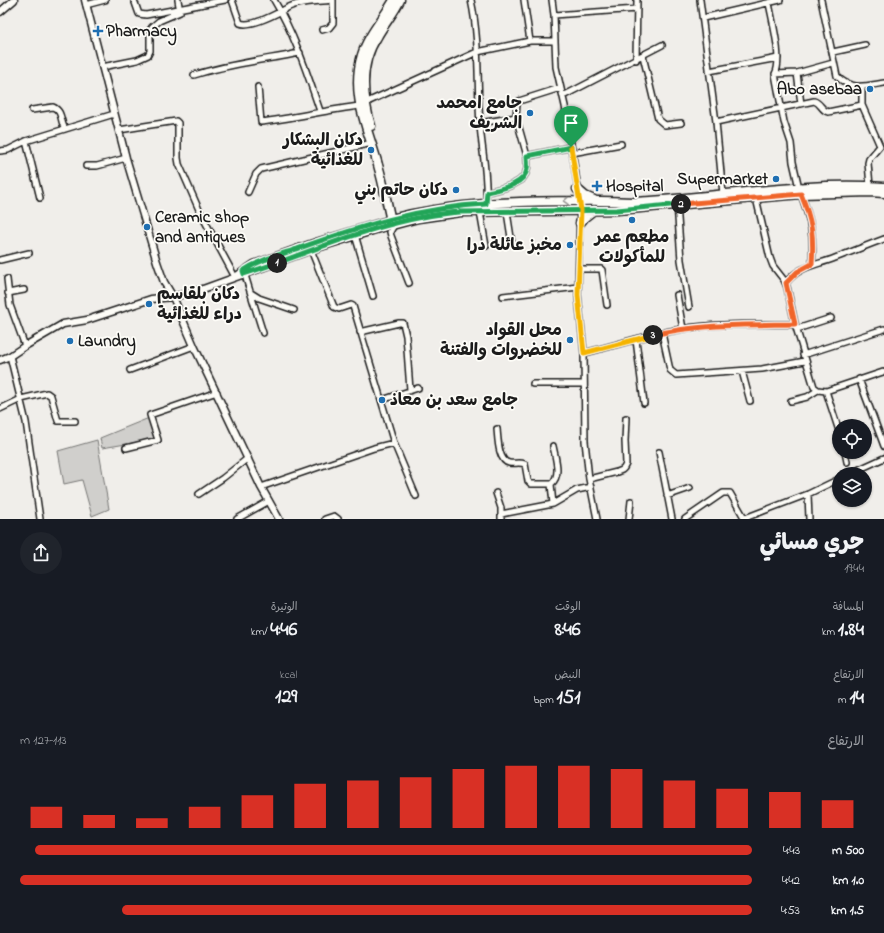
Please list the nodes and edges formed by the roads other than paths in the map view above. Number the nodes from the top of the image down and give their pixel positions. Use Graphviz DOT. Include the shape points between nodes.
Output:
graph roads {
  1 [pos="14,0"];
  2 [pos="105,0"];
  3 [pos="134,0"];
  4 [pos="178,0"];
  5 [pos="225,0"];
  6 [pos="232,0"];
  7 [pos="274,0"];
  8 [pos="332,0"];
  9 [pos="394,0"];
  10 [pos="400,0"];
  11 [pos="471,0"];
  12 [pos="524,0"];
  13 [pos="552,0"];
  14 [pos="637,0"];
  15 [pos="700,0"];
  16 [pos="780,0"];
  17 [pos="821,0"];
  18 [pos="86,3"];
  19 [pos="769,3"];
  20 [pos="180,9"];
  21 [pos="637,9"];
  22 [pos="0,12"];
  23 [pos="281,12"];
  24 [pos="554,15"];
  25 [pos="703,18"];
  26 [pos="322,30"];
  27 [pos="530,41"];
  28 [pos="555,41"];
  29 [pos="865,45"];
  30 [pos="662,46"];
  31 [pos="478,52"];
  32 [pos="833,52"];
  33 [pos="300,53"];
  34 [pos="643,56"];
  35 [pos="778,58"];
  36 [pos="636,60"];
  37 [pos="833,63"];
  38 [pos="102,67"];
  39 [pos="710,72"];
  40 [pos="797,73"];
  41 [pos="775,74"];
  42 [pos="194,75"];
  43 [pos="884,82"];
  44 [pos="258,87"];
  45 [pos="862,87"];
  46 [pos="560,88"];
  47 [pos="563,96"];
  48 [pos="362,104"];
  49 [pos="801,104"];
  50 [pos="862,105"];
  51 [pos="782,108"];
  52 [pos="32,110"];
  53 [pos="320,111"];
  54 [pos="114,114"];
  55 [pos="516,117"];
  56 [pos="716,122"];
  57 [pos="480,123"];
  58 [pos="681,123"];
  59 [pos="65,129"];
  60 [pos="119,130"];
  61 [pos="26,141"];
  62 [pos="372,143"];
  63 [pos="622,144"];
  64 [pos="571,147"];
  65 [pos="0,151"];
  66 [pos="572,153"];
  67 [pos="527,156"];
  68 [pos="126,158"];
  69 [pos="86,166"];
  70 [pos="870,186"];
  71 [pos="884,187"];
  72 [pos="577,189"];
  73 [pos="800,191"];
  74 [pos="248,192"];
  75 [pos="487,192"];
  76 [pos="884,193"];
  77 [pos="722,194"];
  78 [pos="40,198"];
  79 [pos="756,198"];
  80 [pos="580,201"];
  81 [pos="596,201"];
  82 [pos="486,204"];
  83 [pos="677,204"];
  84 [pos="581,210"];
  85 [pos="595,210"];
  86 [pos="480,212"];
  87 [pos="507,212"];
  88 [pos="394,221"];
  89 [pos="580,223"];
  90 [pos="355,235"];
  91 [pos="884,239"];
  92 [pos="512,244"];
  93 [pos="486,246"];
  94 [pos="310,250"];
  95 [pos="29,253"];
  96 [pos="0,260"];
  97 [pos="812,264"];
  98 [pos="579,270"];
  99 [pos="244,272"];
  100 [pos="236,277"];
  101 [pos="7,279"];
  102 [pos="409,283"];
  103 [pos="786,283"];
  104 [pos="578,287"];
  105 [pos="24,290"];
  106 [pos="251,292"];
  107 [pos="8,293"];
  108 [pos="678,295"];
  109 [pos="373,296"];
  110 [pos="502,296"];
  111 [pos="173,297"];
  112 [pos="607,305"];
  113 [pos="689,307"];
  114 [pos="294,310"];
  115 [pos="831,318"];
  116 [pos="796,326"];
  117 [pos="683,329"];
  118 [pos="884,329"];
  119 [pos="360,332"];
  120 [pos="263,333"];
  121 [pos="662,333"];
  122 [pos="636,340"];
  123 [pos="25,346"];
  124 [pos="194,346"];
  125 [pos="584,353"];
  126 [pos="803,355"];
  127 [pos="10,356"];
  128 [pos="0,360"];
  129 [pos="805,361"];
  130 [pos="130,370"];
  131 [pos="742,371"];
  132 [pos="883,372"];
  133 [pos="859,379"];
  134 [pos="533,384"];
  135 [pos="584,384"];
  136 [pos="418,388"];
  137 [pos="410,390"];
  138 [pos="818,390"];
  139 [pos="826,390"];
  140 [pos="217,392"];
  141 [pos="21,399"];
  142 [pos="382,400"];
  143 [pos="750,401"];
  144 [pos="791,401"];
  145 [pos="644,403"];
  146 [pos="0,409"];
  147 [pos="626,418"];
  148 [pos="835,419"];
  149 [pos="75,421"];
  150 [pos="497,429"];
  151 [pos="394,443"];
  152 [pos="883,443"];
  153 [pos="553,446"];
  154 [pos="126,448"];
  155 [pos="659,452"];
  156 [pos="248,458"];
  157 [pos="884,458"];
  158 [pos="846,459"];
  159 [pos="847,462"];
  160 [pos="864,467"];
  161 [pos="589,479"];
  162 [pos="832,482"];
  163 [pos="551,484"];
  164 [pos="261,487"];
  165 [pos="591,487"];
  166 [pos="690,488"];
  167 [pos="496,493"];
  168 [pos="199,494"];
  169 [pos="808,494"];
  170 [pos="416,496"];
  171 [pos="667,496"];
  172 [pos="269,500"];
  173 [pos="631,501"];
  174 [pos="553,504"];
  175 [pos="501,516"];
  176 [pos="745,518"];
  177 [pos="40,519"];
  178 [pos="237,519"];
  179 [pos="279,519"];
  180 [pos="325,519"];
  181 [pos="338,519"];
  182 [pos="597,519"];
  183 [pos="629,519"];
  184 [pos="672,519"];
  185 [pos="685,519"];
  186 [pos="809,519"];
  1 -- 22 [label="street"];
  2 -- 18 [label="street"];
  3 -- 20 [label="street" via="138,14 142,15"];
  4 -- 20 [label="street"];
  5 -- 20 [label="street"];
  6 -- 23 [label="street" via="238,20 244,25"];
  7 -- 23 [label="street"];
  8 -- 23 [label="street" via="299,4"];
  8 -- 26 [label="street" via="333,23 329,28"];
  9 -- 48 [label="main road" via="362,55 358,77"];
  10 -- 48 [label="main road" via="376,38 367,59"];
  11 -- 31 [label="street"];
  12 -- 27 [label="street"];
  13 -- 24 [label="street"];
  14 -- 21 [label="street"];
  15 -- 25 [label="street"];
  16 -- 19 [label="street"];
  17 -- 32 [label="street"];
  18 -- 38 [label="street"];
  19 -- 25 [label="street"];
  19 -- 35 [label="street"];
  20 -- 38 [label="street" via="180,12 152,27 148,55 137,60"];
  21 -- 24 [label="street"];
  21 -- 36 [label="street"];
  23 -- 33 [label="street"];
  24 -- 28 [label="street"];
  25 -- 39 [label="street"];
  27 -- 28 [label="street"];
  27 -- 31 [label="street"];
  28 -- 46 [label="street"];
  29 -- 32 [label="street"];
  30 -- 34 [label="street"];
  31 -- 48 [label="street"];
  31 -- 57 [label="street"];
  32 -- 37 [label="street"];
  33 -- 42 [label="street" via="233,64"];
  33 -- 53 [label="street"];
  34 -- 36 [label="street"];
  34 -- 58 [label="street" via="658,119 665,125"];
  35 -- 39 [label="street"];
  35 -- 41 [label="street" via="778,70"];
  36 -- 47 [label="street"];
  37 -- 40 [label="street"];
  37 -- 45 [label="street" via="837,76 842,81 850,86"];
  38 -- 54 [label="street"];
  39 -- 56 [label="street"];
  40 -- 41 [label="street"];
  40 -- 49 [label="street"];
  41 -- 51 [label="street"];
  43 -- 45 [label="street"];
  44 -- 53 [label="street" via="261,122"];
  45 -- 50 [label="street"];
  46 -- 47 [label="street"];
  46 -- 55 [label="street" via="519,101"];
  47 -- 64 [label="street"];
  48 -- 53 [label="street"];
  48 -- 62 [label="main road" via="362,117"];
  48 -- 88 [label="main road"];
  49 -- 50 [label="street" via="816,102 828,112"];
  49 -- 51 [label="street"];
  50 -- 70 [label="street" via="880,146 869,159"];
  51 -- 56 [label="street"];
  51 -- 73 [label="street"];
  52 -- 59 [label="street" via="56,108"];
  54 -- 59 [label="street"];
  54 -- 60 [label="street"];
  55 -- 57 [label="street"];
  55 -- 67 [label="street"];
  56 -- 77 [label="street"];
  57 -- 75 [label="street"];
  59 -- 61 [label="street"];
  60 -- 68 [label="street"];
  60 -- 100 [label="street" via="176,121 178,123 178,158 181,168 200,212"];
  61 -- 65 [label="street"];
  61 -- 78 [label="street"];
  62 -- 74 [label="street" via="262,169 256,174"];
  62 -- 88 [label="main road"];
  63 -- 66 [label="street"];
  64 -- 66 [label="street"];
  64 -- 67 [label="street"];
  66 -- 72 [label="street"];
  67 -- 75 [label="street" via="527,170 523,177 502,188"];
  68 -- 69 [label="street" via="97,166"];
  68 -- 111 [label="street" via="157,262"];
  70 -- 71 [label="main road"];
  70 -- 73 [label="main road"];
  72 -- 80 [label="street"];
  72 -- 81 [label="main road"];
  73 -- 76 [label="main road"];
  73 -- 77 [label="main road"];
  73 -- 79 [label="main road"];
  73 -- 97 [label="street" via="813,231"];
  75 -- 82 [label="street"];
  77 -- 81 [label="main road" via="634,202"];
  79 -- 83 [label="main road"];
  79 -- 103 [label="street" via="770,258 776,272"];
  80 -- 81 [label="main road"];
  80 -- 82 [label="main road, one-way"];
  80 -- 84 [label="street"];
  82 -- 88 [label="main road" via="438,208"];
  83 -- 85 [label="main road"];
  83 -- 113 [label="street" via="680,260"];
  84 -- 85 [label="main road"];
  84 -- 87 [label="main road"];
  84 -- 89 [label="street"];
  85 -- 89 [label="main road"];
  86 -- 87 [label="main road"];
  86 -- 88 [label="main road" via="443,213"];
  86 -- 93 [label="street"];
  87 -- 92 [label="street"];
  88 -- 90 [label="street"];
  88 -- 99 [label="street" via="316,242 254,264"];
  88 -- 102 [label="street" via="390,232"];
  89 -- 98 [label="street"];
  90 -- 94 [label="street"];
  90 -- 109 [label="street"];
  91 -- 97 [label="street" via="834,259"];
  94 -- 99 [label="street"];
  94 -- 119 [label="street" via="334,307 338,309 351,305"];
  95 -- 96 [label="street"];
  97 -- 103 [label="street" via="797,272"];
  98 -- 104 [label="street"];
  98 -- 112 [label="street" via="602,270"];
  99 -- 100 [label="street"];
  99 -- 106 [label="street"];
  100 -- 111 [label="street"];
  101 -- 107 [label="street"];
  103 -- 116 [label="street"];
  104 -- 110 [label="street"];
  104 -- 125 [label="street"];
  105 -- 107 [label="street"];
  106 -- 114 [label="street" via="259,298"];
  106 -- 120 [label="street"];
  107 -- 123 [label="street"];
  108 -- 117 [label="street"];
  111 -- 123 [label="street" via="151,299 87,320 63,324"];
  111 -- 124 [label="street"];
  115 -- 116 [label="street"];
  116 -- 117 [label="street" via="726,325"];
  116 -- 126 [label="street"];
  117 -- 121 [label="street"];
  118 -- 126 [label="street"];
  119 -- 137 [label="street" via="403,323"];
  119 -- 142 [label="street"];
  121 -- 122 [label="street"];
  121 -- 131 [label="street" via="670,370 676,375"];
  122 -- 125 [label="street"];
  122 -- 145 [label="street"];
  123 -- 127 [label="street"];
  124 -- 130 [label="street"];
  124 -- 140 [label="street"];
  125 -- 135 [label="street"];
  126 -- 129 [label="street"];
  127 -- 128 [label="street"];
  127 -- 141 [label="street"];
  129 -- 131 [label="street"];
  129 -- 138 [label="street" via="813,385"];
  131 -- 143 [label="street"];
  132 -- 133 [label="street"];
  133 -- 139 [label="street"];
  133 -- 152 [label="street"];
  134 -- 135 [label="street"];
  135 -- 161 [label="street"];
  136 -- 137 [label="street"];
  137 -- 142 [label="street"];
  138 -- 139 [label="street"];
  138 -- 144 [label="street" via="807,398"];
  139 -- 148 [label="street"];
  140 -- 154 [label="street" via="150,416 158,440"];
  140 -- 156 [label="street"];
  141 -- 146 [label="street"];
  141 -- 149 [label="street" via="48,394 51,396 58,421"];
  141 -- 177 [label="street"];
  142 -- 151 [label="street"];
  147 -- 161 [label="street" via="624,468"];
  150 -- 163 [label="street" via="501,456 505,461 525,464 528,481 531,484"];
  151 -- 164 [label="street"];
  151 -- 170 [label="street"];
  153 -- 163 [label="street" via="557,477"];
  155 -- 171 [label="street"];
  156 -- 164 [label="street"];
  156 -- 168 [label="street"];
  157 -- 160 [label="street"];
  158 -- 159 [label="street"];
  161 -- 165 [label="street"];
  162 -- 169 [label="street"];
  163 -- 174 [label="street"];
  164 -- 172 [label="street"];
  165 -- 174 [label="street" via="577,490"];
  165 -- 182 [label="street"];
  166 -- 171 [label="street"];
  167 -- 175 [label="street"];
  169 -- 176 [label="street"];
  169 -- 186 [label="street"];
  171 -- 184 [label="street"];
  172 -- 178 [label="street"];
  172 -- 179 [label="street"];
  173 -- 183 [label="street"];
  174 -- 175 [label="street"];
  176 -- 185 [label="street" via="728,492"];
  180 -- 181 [label="street" via="334,516"];
}
